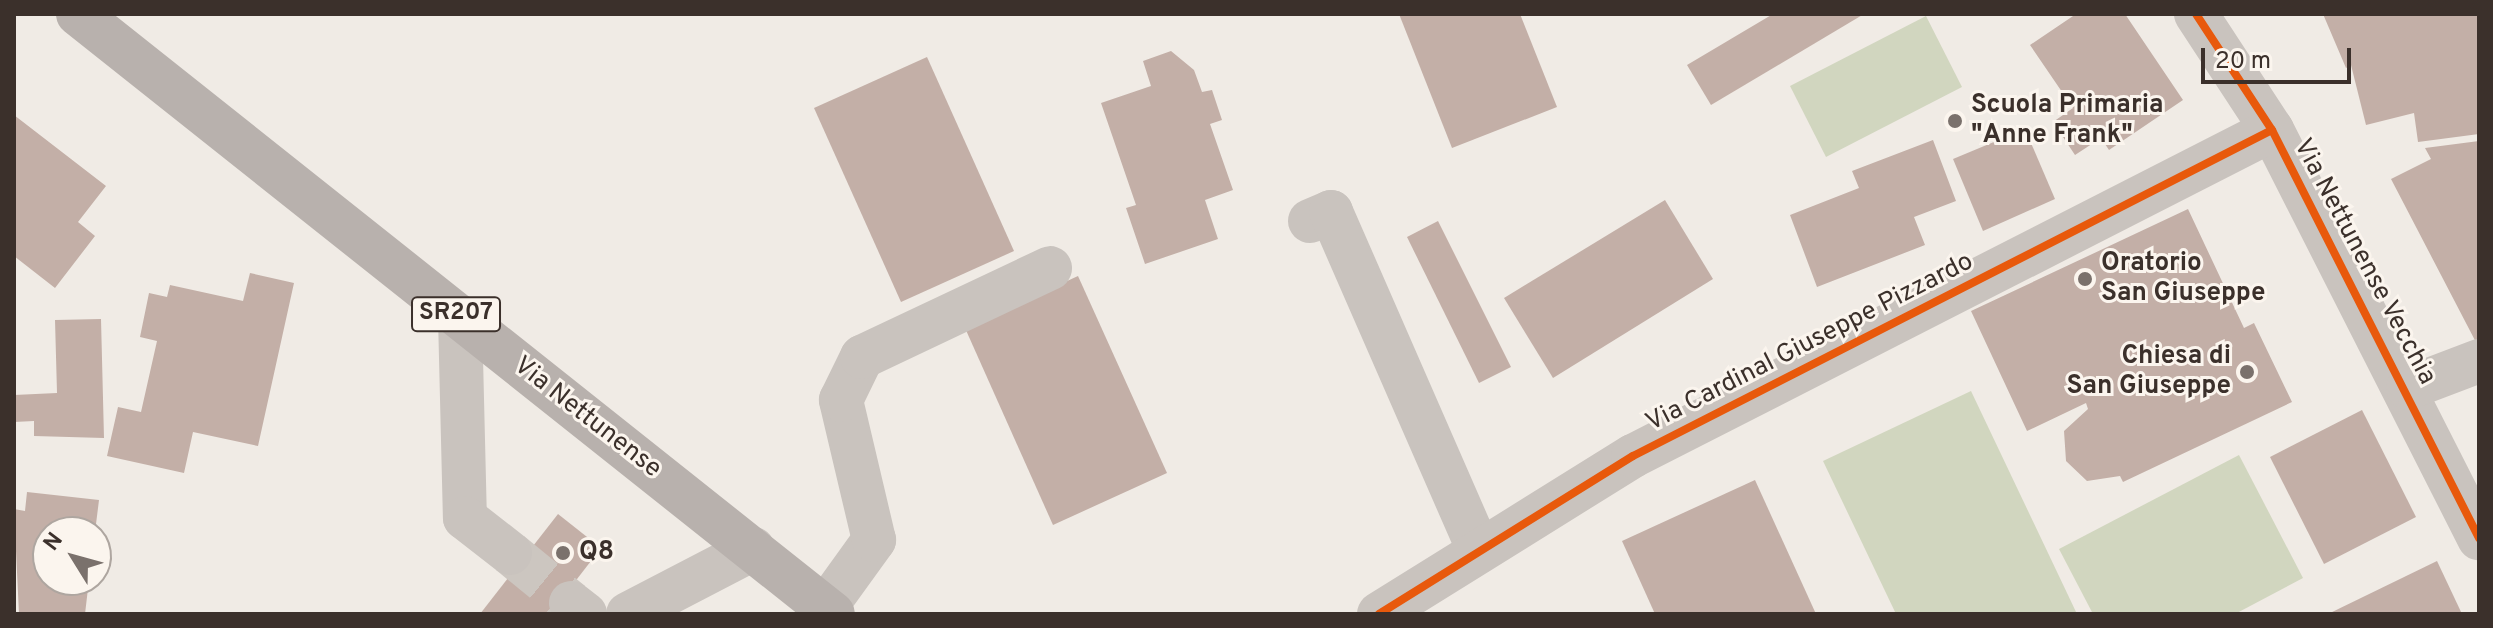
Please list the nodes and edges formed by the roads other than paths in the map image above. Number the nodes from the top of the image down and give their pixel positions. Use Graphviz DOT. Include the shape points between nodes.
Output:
graph roads {
  1 [pos="78,14"];
  2 [pos="2196,14"];
  3 [pos="2272,130"];
  4 [pos="1310,221"];
  5 [pos="1050,268"];
  6 [pos="460,317"];
  7 [pos="2479,361"];
  8 [pos="2408,388"];
  9 [pos="2479,538"];
  10 [pos="753,549"];
  11 [pos="1479,551"];
  12 [pos="510,553"];
  13 [pos="829,611"];
  14 [pos="628,614"];
  15 [pos="1379,614"];
  1 -- 6 [label="main road, Via Nettunense / SR207"];
  2 -- 3 [label="street, Via Nettunense Vecchia"];
  3 -- 8 [label="street, Via Nettunense Vecchia"];
  3 -- 11 [label="street, Via Cardinal Giuseppe Pizzardo" via="1633,456"];
  4 -- 11 [label="street" via="1331,212"];
  5 -- 13 [label="street" via="862,357 841,400 874,540"];
  6 -- 10 [label="main road, Via Nettunense / SR207"];
  6 -- 12 [label="street" via="465,518"];
  7 -- 8 [label="street"];
  8 -- 9 [label="street, Via Nettunense Vecchia"];
  10 -- 13 [label="main road, Via Nettunense / SR207"];
  10 -- 14 [label="street"];
  11 -- 15 [label="street, Via Cardinal Giuseppe Pizzardo"];
}
